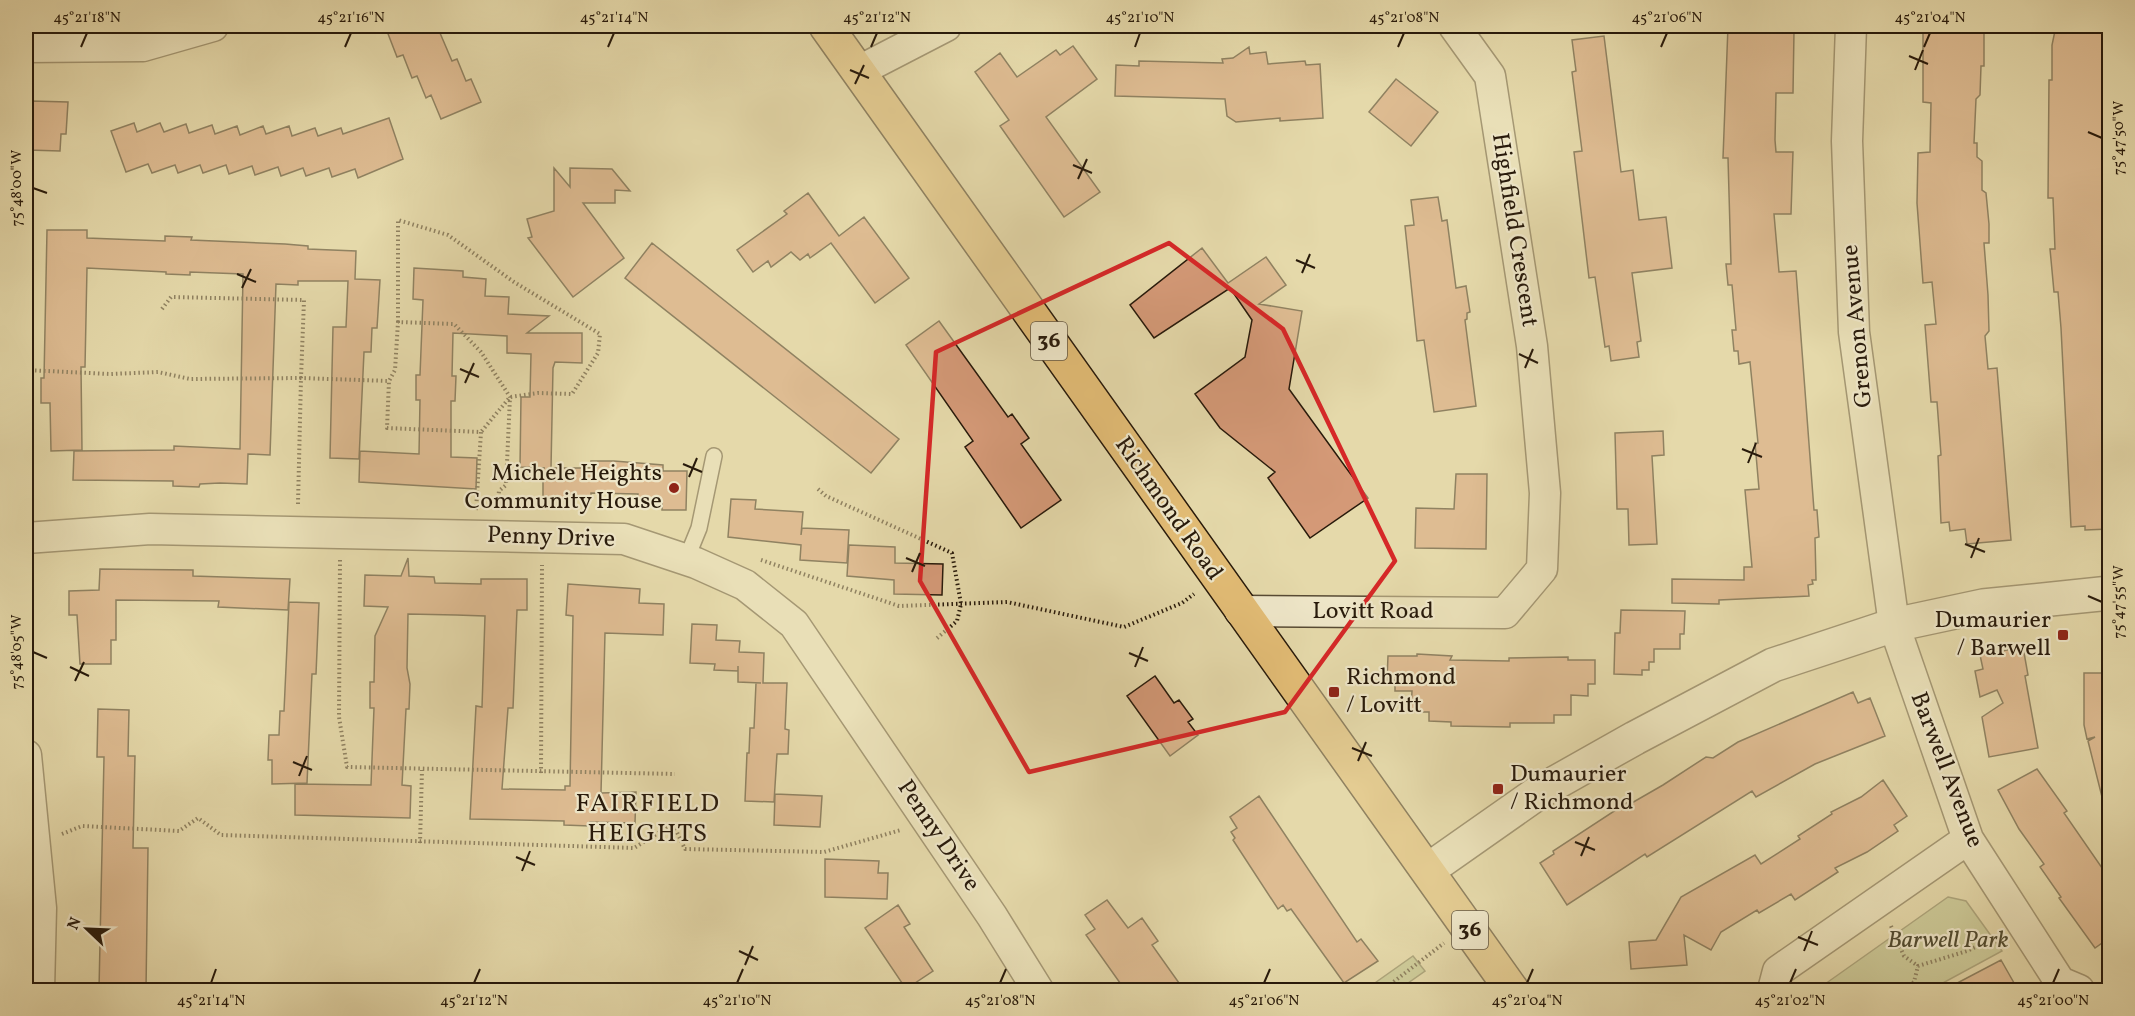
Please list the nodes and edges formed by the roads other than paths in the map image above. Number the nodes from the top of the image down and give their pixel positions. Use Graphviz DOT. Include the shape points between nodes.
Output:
graph roads {
  1 [pos="213,26"];
  2 [pos="826,26"];
  3 [pos="946,26"];
  4 [pos="1455,26"];
  5 [pos="1851,26"];
  6 [pos="26,47"];
  7 [pos="859,71"];
  8 [pos="714,456"];
  9 [pos="26,538"];
  10 [pos="686,560"];
  11 [pos="2109,593"];
  12 [pos="1240,611"];
  13 [pos="1505,613"];
  14 [pos="1894,625"];
  15 [pos="26,754"];
  16 [pos="1968,839"];
  17 [pos="1428,870"];
  18 [pos="39,990"];
  19 [pos="1038,990"];
  20 [pos="1512,990"];
  21 [pos="1773,990"];
  22 [pos="2079,990"];
  1 -- 6 [label="street" via="143,46"];
  2 -- 7 [label="main road, Richmond Road / 36"];
  3 -- 7 [label="street"];
  4 -- 13 [label="street, Highfield Crescent" via="1490,75 1532,346 1545,493 1542,569"];
  5 -- 14 [label="street, Grenon Avenue" via="1848,141 1854,332"];
  7 -- 12 [label="main road, Richmond Road / 36"];
  8 -- 10 [label="lane" via="699,528"];
  9 -- 10 [label="street, Penny Drive" via="150,529 624,539"];
  10 -- 19 [label="street, Penny Drive" via="745,585 794,624"];
  11 -- 14 [label="street" via="1983,606"];
  12 -- 13 [label="street, Lovitt Road"];
  12 -- 17 [label="main road, Richmond Road / 36"];
  14 -- 16 [label="street, Barwell Avenue"];
  14 -- 17 [label="street" via="1773,665 1655,727 1539,792"];
  15 -- 18 [label="street" via="41,908"];
  16 -- 21 [label="street" via="1778,971"];
  16 -- 22 [label="street, Barwell Avenue" via="2060,982"];
  17 -- 20 [label="main road, Richmond Road / 36"];
}
